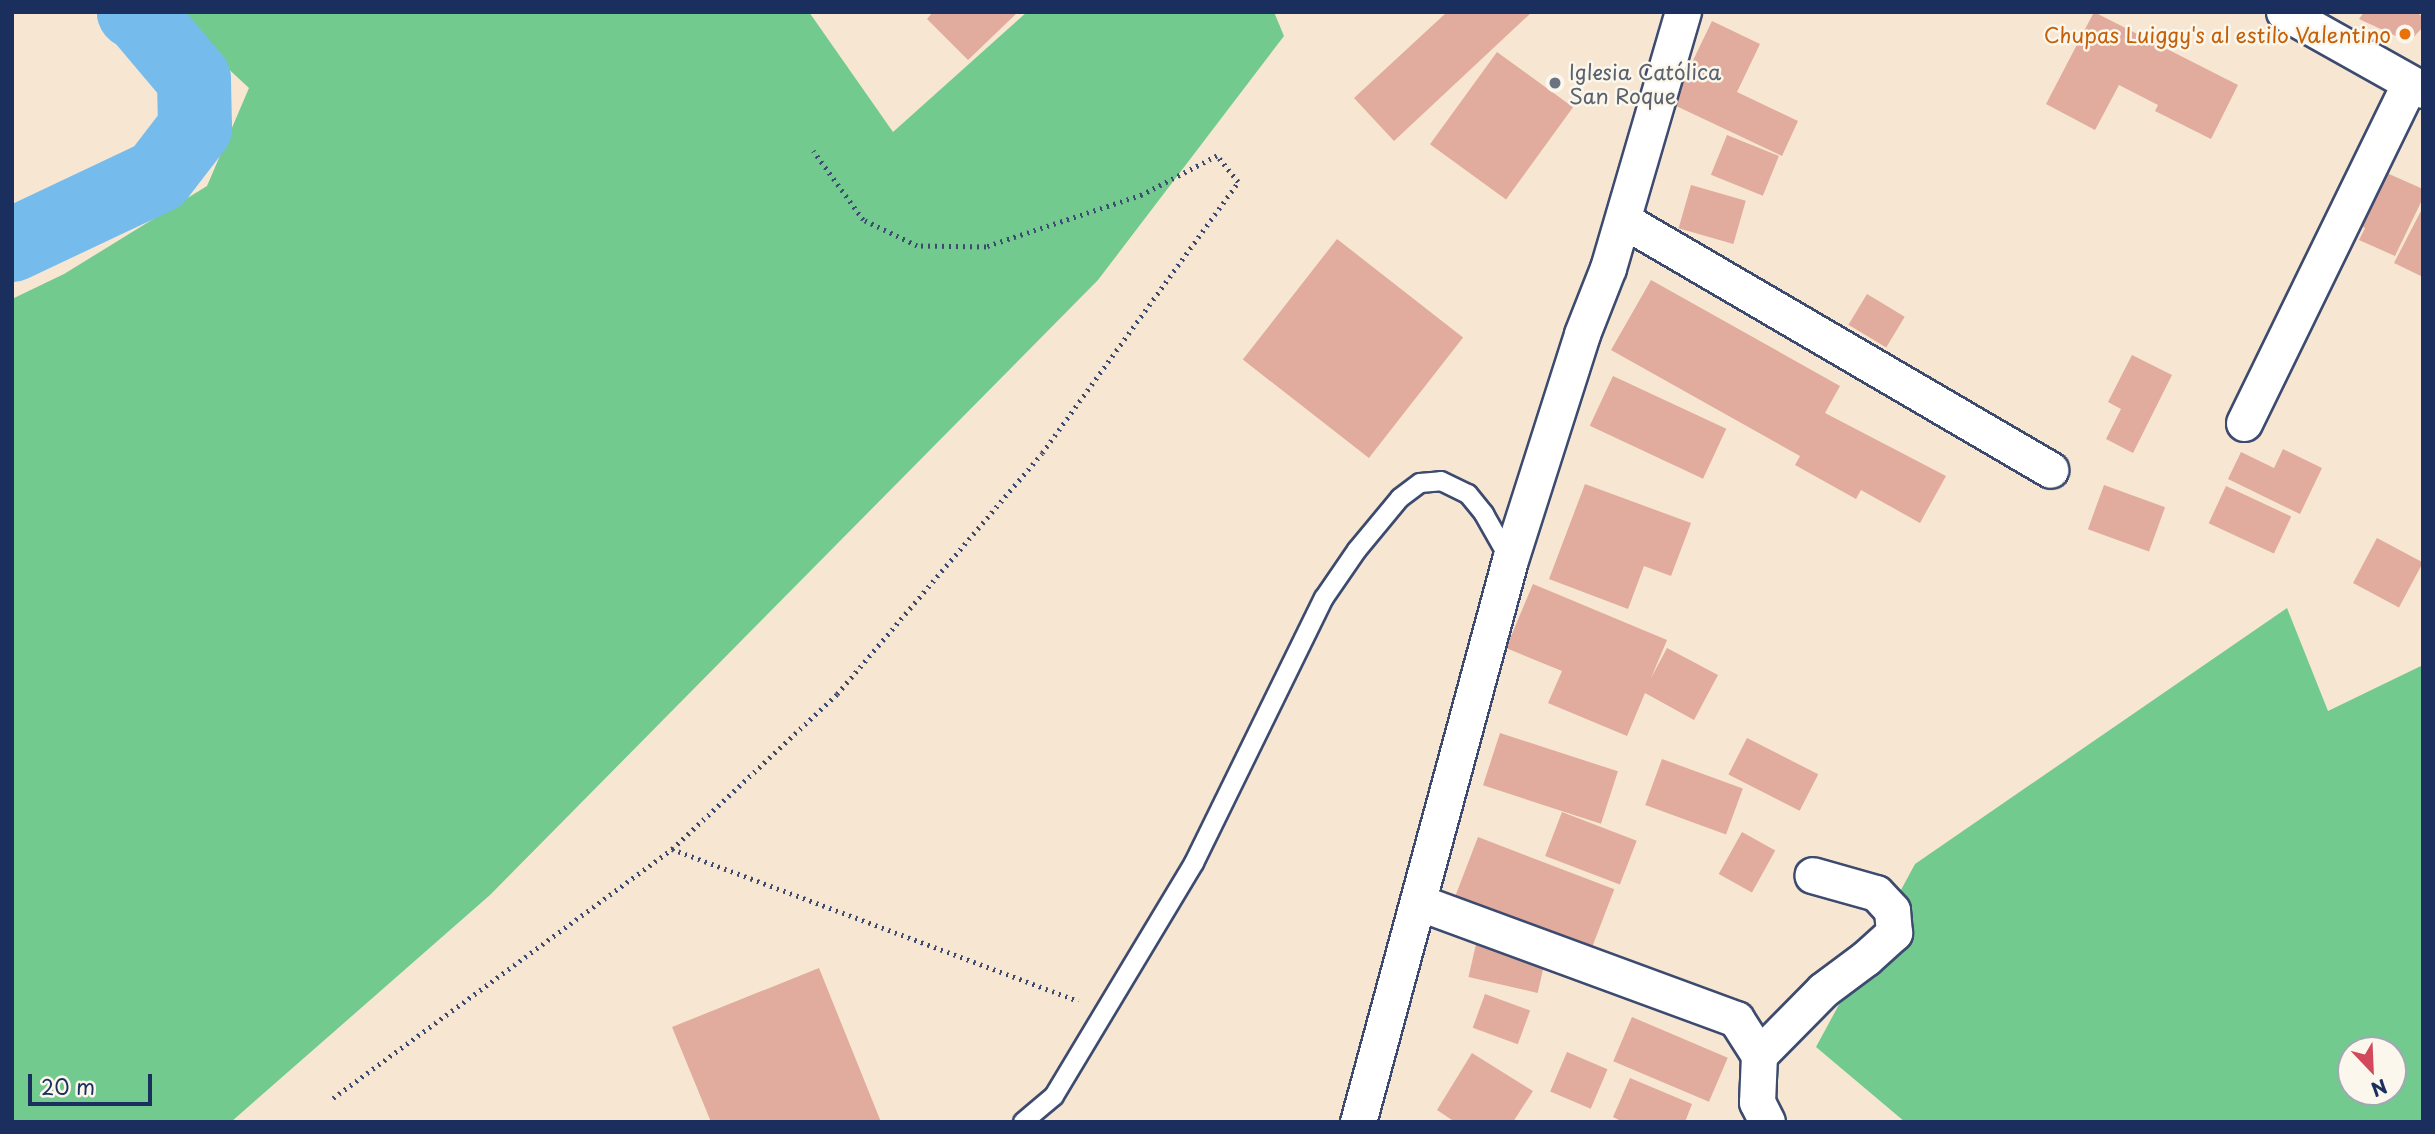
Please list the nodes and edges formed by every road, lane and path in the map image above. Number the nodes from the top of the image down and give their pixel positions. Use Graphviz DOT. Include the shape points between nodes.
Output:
graph roads {
  1 [pos="1683,12"];
  2 [pos="2284,12"];
  3 [pos="2416,86"];
  4 [pos="813,151"];
  5 [pos="1623,220"];
  6 [pos="2244,423"];
  7 [pos="2050,470"];
  8 [pos="1510,560"];
  9 [pos="671,849"];
  10 [pos="1812,875"];
  11 [pos="1418,902"];
  12 [pos="1105,1012"];
  13 [pos="1759,1055"];
  14 [pos="333,1098"];
  15 [pos="1023,1122"];
  16 [pos="1358,1122"];
  17 [pos="1768,1122"];
  1 -- 5 [label="street"];
  2 -- 3 [label="street"];
  3 -- 6 [label="street"];
  4 -- 9 [label="path" via="863,220 917,246 986,247 1142,195 1217,156 1238,182 1042,453 837,694"];
  5 -- 7 [label="street"];
  5 -- 8 [label="street"];
  8 -- 11 [label="street"];
  8 -- 12 [label="lane" via="1468,494 1441,481 1420,483 1400,498 1324,598 1194,863"];
  9 -- 12 [label="path"];
  9 -- 14 [label="path"];
  10 -- 13 [label="street" via="1886,900 1894,933 1823,990"];
  11 -- 13 [label="street" via="1736,1019"];
  11 -- 16 [label="street"];
  12 -- 15 [label="lane" via="1054,1096"];
  13 -- 17 [label="street" via="1757,1102"];
}
